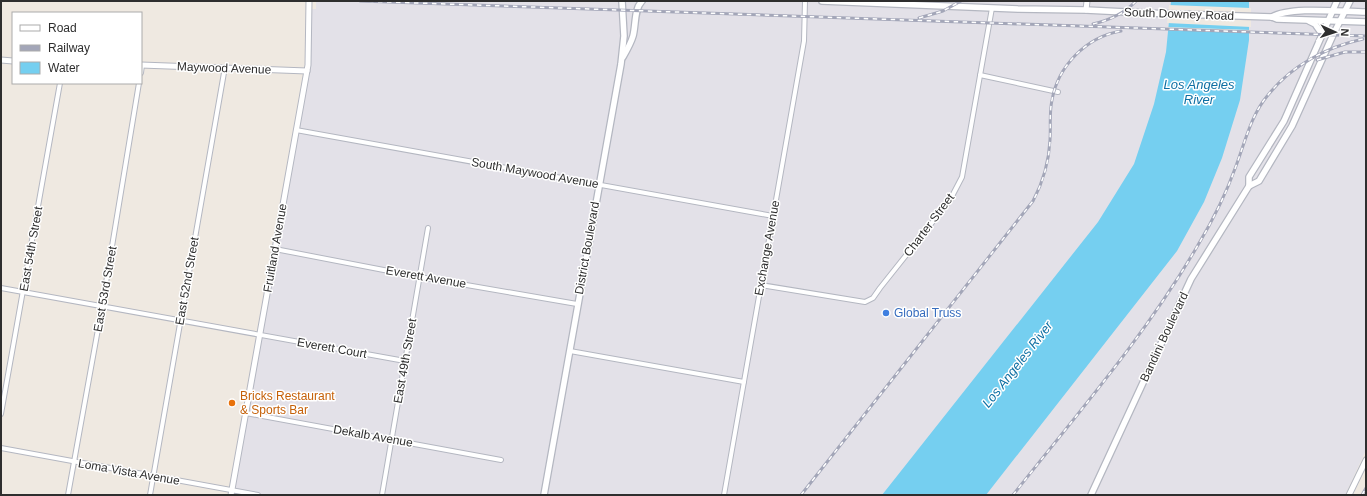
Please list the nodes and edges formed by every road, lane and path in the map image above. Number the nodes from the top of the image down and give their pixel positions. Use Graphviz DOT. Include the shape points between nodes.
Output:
graph roads {
  1 [pos="310,1"];
  2 [pos="622,1"];
  3 [pos="642,1"];
  4 [pos="806,1"];
  5 [pos="822,1"];
  6 [pos="1086,1"];
  7 [pos="1337,1"];
  8 [pos="1350,1"];
  9 [pos="869,2"];
  10 [pos="992,8"];
  11 [pos="1086,10"];
  12 [pos="1332,11"];
  13 [pos="1344,12"];
  14 [pos="1366,12"];
  15 [pos="1272,17"];
  16 [pos="1306,20"];
  17 [pos="1328,21"];
  18 [pos="1339,21"];
  19 [pos="1366,22"];
  20 [pos="1322,34"];
  21 [pos="622,58"];
  22 [pos="1,60"];
  23 [pos="12,61"];
  24 [pos="142,65"];
  25 [pos="225,67"];
  26 [pos="307,70"];
  27 [pos="980,75"];
  28 [pos="60,84"];
  29 [pos="139,84"];
  30 [pos="1058,92"];
  31 [pos="296,130"];
  32 [pos="599,184"];
  33 [pos="1249,186"];
  34 [pos="773,216"];
  35 [pos="428,228"];
  36 [pos="275,249"];
  37 [pos="420,277"];
  38 [pos="761,285"];
  39 [pos="1,288"];
  40 [pos="23,292"];
  41 [pos="577,304"];
  42 [pos="102,307"];
  43 [pos="180,321"];
  44 [pos="260,335"];
  45 [pos="570,351"];
  46 [pos="405,361"];
  47 [pos="744,382"];
  48 [pos="246,413"];
  49 [pos="1,414"];
  50 [pos="391,440"];
  51 [pos="1,448"];
  52 [pos="501,460"];
  53 [pos="1366,460"];
  54 [pos="73,461"];
  55 [pos="153,476"];
  56 [pos="232,493"];
  57 [pos="68,495"];
  58 [pos="150,495"];
  59 [pos="258,495"];
  60 [pos="382,495"];
  61 [pos="544,495"];
  62 [pos="724,495"];
  63 [pos="1091,495"];
  64 [pos="1349,495"];
  1 -- 26 [label="street, Fruitland Avenue"];
  2 -- 21 [label="main road, District Boulevard"];
  3 -- 21 [label="main road" via="633,35"];
  4 -- 34 [label="street, Exchange Avenue" via="804,41"];
  5 -- 9 [label="main road, South Downey Road"];
  6 -- 11 [label="street"];
  7 -- 12 [label="main road, Bandini Boulevard"];
  8 -- 13 [label="main road, Bandini Boulevard"];
  9 -- 10 [label="main road, South Downey Road"];
  10 -- 11 [label="main road, South Downey Road"];
  10 -- 27 [label="street, Charter Street"];
  11 -- 15 [label="main road, South Downey Road"];
  12 -- 13 [label="main road, South Downey Road"];
  12 -- 15 [label="main road, South Downey Road" via="1298,11 1278,13"];
  12 -- 17 [label="main road, Bandini Boulevard"];
  13 -- 14 [label="main road, South Downey Road"];
  13 -- 18 [label="main road, Bandini Boulevard"];
  15 -- 16 [label="main road, South Downey Road"];
  16 -- 17 [label="main road, South Downey Road"];
  16 -- 20 [label="main road" via="1315,24"];
  17 -- 18 [label="main road, South Downey Road"];
  17 -- 20 [label="main road, Bandini Boulevard"];
  18 -- 19 [label="main road, South Downey Road"];
  18 -- 33 [label="main road, Bandini Boulevard" via="1292,126 1259,181"];
  20 -- 33 [label="main road, Bandini Boulevard" via="1284,121 1249,177"];
  21 -- 32 [label="main road, District Boulevard"];
  22 -- 23 [label="street"];
  24 -- 25 [label="street, Maywood Avenue"];
  25 -- 26 [label="street, Maywood Avenue"];
  25 -- 43 [label="street, East 52nd Street"];
  26 -- 31 [label="street, Fruitland Avenue"];
  27 -- 30 [label="street"];
  27 -- 38 [label="street, Charter Street" via="962,177 950,200 873,298 865,302"];
  28 -- 40 [label="street, East 54th Street"];
  29 -- 42 [label="street, East 53rd Street"];
  31 -- 32 [label="street, South Maywood Avenue"];
  31 -- 36 [label="street, Fruitland Avenue"];
  32 -- 34 [label="street, South Maywood Avenue"];
  32 -- 41 [label="main road, District Boulevard"];
  33 -- 63 [label="main road, Bandini Boulevard" via="1191,279"];
  34 -- 38 [label="street, Exchange Avenue"];
  35 -- 37 [label="street, East 49th Street"];
  36 -- 37 [label="street, Everett Avenue"];
  36 -- 44 [label="street, Fruitland Avenue"];
  37 -- 41 [label="street, Everett Avenue"];
  37 -- 46 [label="street, East 49th Street"];
  38 -- 47 [label="street, Exchange Avenue"];
  39 -- 40 [label="street"];
  40 -- 42 [label="street"];
  40 -- 49 [label="street, East 54th Street"];
  41 -- 45 [label="main road, District Boulevard"];
  42 -- 43 [label="street"];
  42 -- 54 [label="street, East 53rd Street"];
  43 -- 44 [label="street"];
  43 -- 55 [label="street, East 52nd Street"];
  44 -- 46 [label="street, Everett Court"];
  44 -- 48 [label="street, Fruitland Avenue"];
  45 -- 47 [label="street"];
  45 -- 61 [label="main road, District Boulevard"];
  46 -- 50 [label="street, East 49th Street"];
  47 -- 62 [label="street, Exchange Avenue"];
  48 -- 50 [label="street, Dekalb Avenue"];
  48 -- 56 [label="street, Fruitland Avenue"];
  50 -- 52 [label="street, Dekalb Avenue"];
  50 -- 60 [label="street, East 49th Street"];
  51 -- 54 [label="street, Loma Vista Avenue"];
  53 -- 64 [label="street"];
  54 -- 55 [label="street, Loma Vista Avenue"];
  54 -- 57 [label="street, East 53rd Street"];
  55 -- 56 [label="street, Loma Vista Avenue"];
  55 -- 58 [label="street, East 52nd Street"];
  56 -- 59 [label="street, Loma Vista Avenue"];
}
